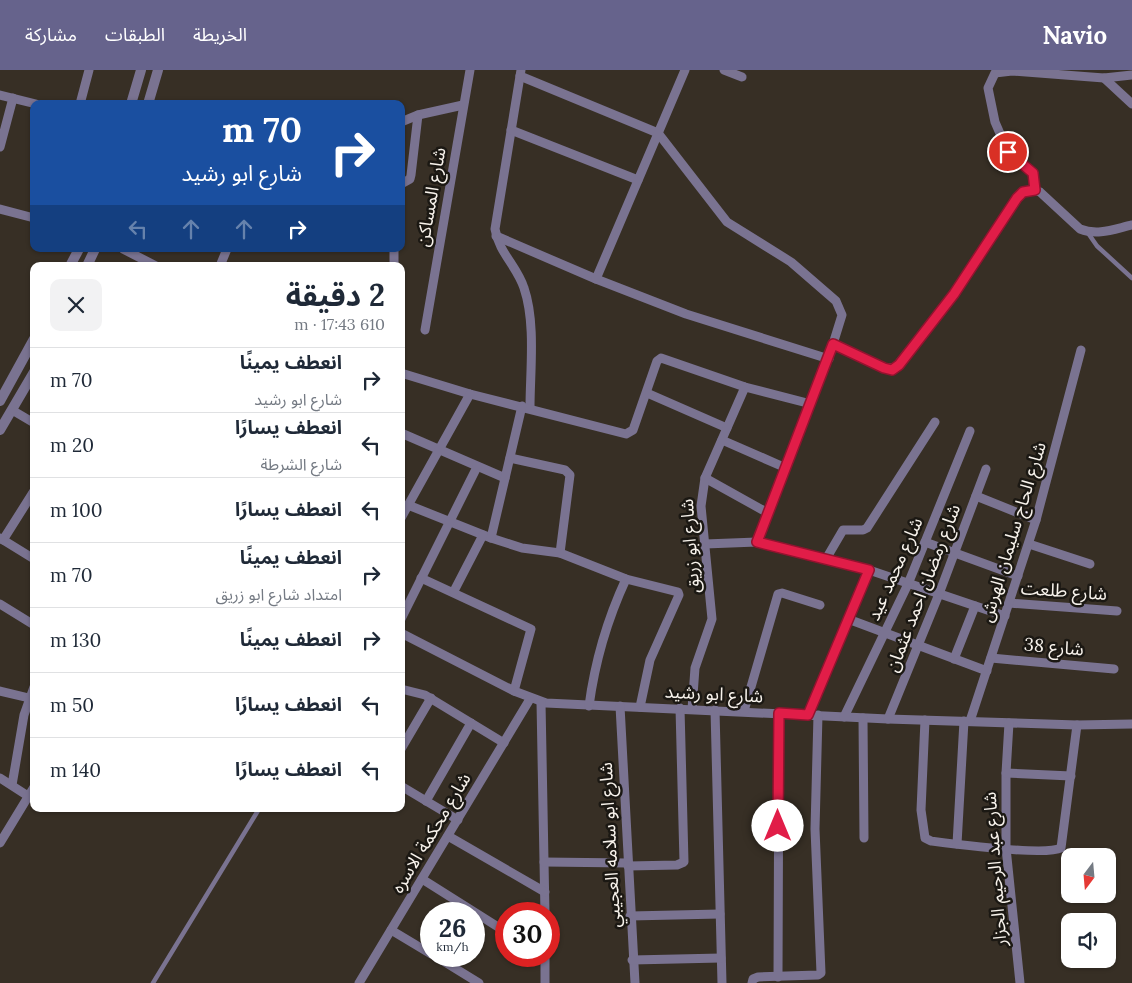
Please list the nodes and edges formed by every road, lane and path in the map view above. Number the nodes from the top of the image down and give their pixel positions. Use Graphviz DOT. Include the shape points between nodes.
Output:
graph roads {
  1 [pos="89,70"];
  2 [pos="141,70"];
  3 [pos="158,70"];
  4 [pos="470,70"];
  5 [pos="685,70"];
  6 [pos="724,70"];
  7 [pos="521,73"];
  8 [pos="1132,75"];
  9 [pos="742,77"];
  10 [pos="1104,78"];
  11 [pos="0,95"];
  12 [pos="14,98"];
  13 [pos="81,100"];
  14 [pos="132,100"];
  15 [pos="149,100"];
  16 [pos="30,102"];
  17 [pos="1132,104"];
  18 [pos="463,106"];
  19 [pos="418,115"];
  20 [pos="405,120"];
  21 [pos="511,130"];
  22 [pos="658,133"];
  23 [pos="0,147"];
  24 [pos="405,180"];
  25 [pos="638,180"];
  26 [pos="1035,190"];
  27 [pos="0,209"];
  28 [pos="30,217"];
  29 [pos="1132,225"];
  30 [pos="1088,232"];
  31 [pos="496,236"];
  32 [pos="140,253"];
  33 [pos="151,262"];
  34 [pos="1132,278"];
  35 [pos="596,279"];
  36 [pos="425,330"];
  37 [pos="833,344"];
  38 [pos="30,346"];
  39 [pos="1081,350"];
  40 [pos="828,359"];
  41 [pos="405,374"];
  42 [pos="30,379"];
  43 [pos="745,387"];
  44 [pos="647,393"];
  45 [pos="470,394"];
  46 [pos="1,398"];
  47 [pos="811,404"];
  48 [pos="526,407"];
  49 [pos="12,410"];
  50 [pos="30,421"];
  51 [pos="935,422"];
  52 [pos="727,428"];
  53 [pos="0,430"];
  54 [pos="970,431"];
  55 [pos="405,435"];
  56 [pos="722,440"];
  57 [pos="438,450"];
  58 [pos="510,458"];
  59 [pos="477,466"];
  60 [pos="786,468"];
  61 [pos="986,469"];
  62 [pos="505,478"];
  63 [pos="705,478"];
  64 [pos="976,496"];
  65 [pos="30,497"];
  66 [pos="408,505"];
  67 [pos="405,511"];
  68 [pos="768,513"];
  69 [pos="1036,520"];
  70 [pos="449,522"];
  71 [pos="487,537"];
  72 [pos="2,539"];
  73 [pos="757,542"];
  74 [pos="925,542"];
  75 [pos="705,544"];
  76 [pos="1029,544"];
  77 [pos="560,553"];
  78 [pos="955,553"];
  79 [pos="30,556"];
  80 [pos="826,559"];
  81 [pos="1090,564"];
  82 [pos="869,570"];
  83 [pos="1018,576"];
  84 [pos="421,578"];
  85 [pos="626,580"];
  86 [pos="908,584"];
  87 [pos="454,592"];
  88 [pos="939,594"];
  89 [pos="1009,603"];
  90 [pos="0,604"];
  91 [pos="820,605"];
  92 [pos="975,606"];
  93 [pos="405,611"];
  94 [pos="1117,611"];
  95 [pos="1005,616"];
  96 [pos="848,619"];
  97 [pos="30,623"];
  98 [pos="885,633"];
  99 [pos="405,635"];
  100 [pos="918,646"];
  101 [pos="991,658"];
  102 [pos="954,659"];
  103 [pos="1114,669"];
  104 [pos="987,671"];
  105 [pos="405,690"];
  106 [pos="0,691"];
  107 [pos="514,692"];
  108 [pos="29,698"];
  109 [pos="431,698"];
  110 [pos="530,699"];
  111 [pos="541,702"];
  112 [pos="589,706"];
  113 [pos="620,706"];
  114 [pos="640,706"];
  115 [pos="680,708"];
  116 [pos="692,709"];
  117 [pos="715,710"];
  118 [pos="744,711"];
  119 [pos="779,713"];
  120 [pos="808,715"];
  121 [pos="818,715"];
  122 [pos="844,716"];
  123 [pos="863,718"];
  124 [pos="888,719"];
  125 [pos="925,720"];
  126 [pos="967,721"];
  127 [pos="471,723"];
  128 [pos="1009,723"];
  129 [pos="1132,724"];
  130 [pos="1078,726"];
  131 [pos="405,742"];
  132 [pos="504,743"];
  133 [pos="1006,773"];
  134 [pos="1071,776"];
  135 [pos="0,778"];
  136 [pos="12,786"];
  137 [pos="405,788"];
  138 [pos="30,793"];
  139 [pos="28,796"];
  140 [pos="426,801"];
  141 [pos="257,812"];
  142 [pos="458,820"];
  143 [pos="448,836"];
  144 [pos="864,838"];
  145 [pos="0,842"];
  146 [pos="957,844"];
  147 [pos="1006,848"];
  148 [pos="544,862"];
  149 [pos="628,865"];
  150 [pos="422,879"];
  151 [pos="545,892"];
  152 [pos="545,902"];
  153 [pos="720,914"];
  154 [pos="630,916"];
  155 [pos="495,925"];
  156 [pos="391,930"];
  157 [pos="420,947"];
  158 [pos="721,958"];
  159 [pos="632,960"];
  160 [pos="453,967"];
  161 [pos="545,967"];
  162 [pos="778,977"];
  163 [pos="153,983"];
  164 [pos="359,983"];
  165 [pos="479,983"];
  166 [pos="545,983"];
  167 [pos="635,983"];
  168 [pos="722,983"];
  169 [pos="752,983"];
  170 [pos="1020,983"];
  1 -- 13 [label="street"];
  2 -- 14 [label="street"];
  3 -- 15 [label="street"];
  4 -- 18 [label="street, شارع المساكن"];
  5 -- 22 [label="street"];
  6 -- 9 [label="street"];
  7 -- 21 [label="street"];
  7 -- 22 [label="street"];
  8 -- 10 [label="street"];
  10 -- 17 [label="street"];
  10 -- 26 [label="street" via="1012,71 995,73 990,81 988,88 995,122 1008,152 1033,173"];
  11 -- 12 [label="street"];
  12 -- 16 [label="street"];
  12 -- 23 [label="street"];
  18 -- 19 [label="street"];
  18 -- 36 [label="street, شارع المساكن"];
  19 -- 20 [label="street"];
  19 -- 24 [label="street" via="411,175"];
  21 -- 25 [label="street"];
  21 -- 31 [label="street" via="495,221"];
  22 -- 25 [label="street"];
  22 -- 37 [label="street" via="727,222 791,262 836,301 842,315"];
  25 -- 35 [label="street"];
  26 -- 30 [label="street" via="1080,229"];
  26 -- 37 [label="street" via="1023,192 1017,198 954,294 895,368 884,368"];
  27 -- 28 [label="street"];
  29 -- 30 [label="street"];
  30 -- 34 [label="lane" via="1097,246"];
  31 -- 35 [label="street"];
  31 -- 48 [label="street" via="527,298 530,318"];
  32 -- 33 [label="street"];
  35 -- 40 [label="street" via="686,314"];
  37 -- 40 [label="street"];
  38 -- 46 [label="street"];
  39 -- 69 [label="street, شارع الحاج سليمان الهرش"];
  40 -- 47 [label="street"];
  41 -- 45 [label="street"];
  42 -- 49 [label="street"];
  43 -- 44 [label="street" via="661,358 657,361"];
  43 -- 47 [label="street"];
  43 -- 52 [label="street, شارع ابو زريق"];
  44 -- 48 [label="street" via="633,430 626,434"];
  44 -- 52 [label="street"];
  45 -- 48 [label="street"];
  45 -- 57 [label="street"];
  47 -- 60 [label="street"];
  48 -- 58 [label="street"];
  49 -- 50 [label="street"];
  49 -- 53 [label="street"];
  51 -- 80 [label="street" via="867,528 843,530"];
  52 -- 56 [label="street, شارع ابو زريق"];
  54 -- 74 [label="street, شارع محمد عيد"];
  55 -- 57 [label="street"];
  56 -- 60 [label="street"];
  56 -- 63 [label="street, شارع ابو زريق"];
  57 -- 59 [label="street"];
  57 -- 66 [label="street"];
  58 -- 62 [label="street"];
  58 -- 77 [label="street" via="565,470 570,475"];
  59 -- 62 [label="street"];
  59 -- 70 [label="street"];
  60 -- 68 [label="street"];
  61 -- 64 [label="street, شارع رمضان احمد عثمان"];
  62 -- 71 [label="street"];
  63 -- 68 [label="street"];
  63 -- 75 [label="street, شارع ابو زريق" via="701,506"];
  64 -- 69 [label="street"];
  64 -- 78 [label="street, شارع رمضان احمد عثمان"];
  65 -- 72 [label="street"];
  66 -- 67 [label="street"];
  66 -- 70 [label="street"];
  68 -- 73 [label="street"];
  69 -- 76 [label="street, شارع الحاج سليمان الهرش"];
  70 -- 71 [label="street"];
  70 -- 84 [label="street"];
  71 -- 77 [label="street" via="522,548"];
  71 -- 87 [label="street"];
  72 -- 79 [label="street"];
  73 -- 75 [label="street"];
  73 -- 80 [label="street"];
  74 -- 78 [label="street"];
  74 -- 86 [label="street, شارع محمد عيد"];
  75 -- 116 [label="street, شارع ابو زريق" via="712,623 697,660"];
  76 -- 81 [label="street"];
  76 -- 83 [label="street, شارع الحاج سليمان الهرش"];
  77 -- 85 [label="street"];
  78 -- 83 [label="street"];
  78 -- 88 [label="street, شارع رمضان احمد عثمان"];
  80 -- 82 [label="street"];
  82 -- 86 [label="street"];
  82 -- 96 [label="street"];
  83 -- 89 [label="street, شارع الحاج سليمان الهرش"];
  84 -- 87 [label="street"];
  84 -- 93 [label="street"];
  85 -- 112 [label="street" via="600,645"];
  85 -- 114 [label="street" via="676,591 679,595 655,645"];
  86 -- 88 [label="street"];
  86 -- 98 [label="street, شارع محمد عيد"];
  87 -- 107 [label="street" via="530,628 532,632"];
  88 -- 92 [label="street"];
  88 -- 100 [label="street, شارع رمضان احمد عثمان"];
  89 -- 94 [label="street, شارع طلعت"];
  89 -- 95 [label="street, شارع الحاج سليمان الهرش"];
  90 -- 97 [label="street"];
  91 -- 118 [label="street" via="778,594"];
  92 -- 95 [label="street"];
  92 -- 102 [label="street"];
  95 -- 101 [label="street, شارع الحاج سليمان الهرش"];
  96 -- 98 [label="street"];
  96 -- 120 [label="street"];
  98 -- 100 [label="street"];
  98 -- 122 [label="street, شارع محمد عيد"];
  99 -- 107 [label="street, شارع ابو رشيد"];
  100 -- 102 [label="street"];
  100 -- 124 [label="street, شارع رمضان احمد عثمان"];
  101 -- 103 [label="street, شارع 38"];
  101 -- 104 [label="street, شارع الحاج سليمان الهرش"];
  102 -- 104 [label="street"];
  104 -- 126 [label="street, شارع الحاج سليمان الهرش"];
  105 -- 109 [label="street"];
  106 -- 108 [label="street"];
  107 -- 110 [label="street, شارع ابو رشيد"];
  108 -- 136 [label="street"];
  109 -- 127 [label="street"];
  109 -- 131 [label="street"];
  110 -- 111 [label="street, شارع ابو رشيد"];
  110 -- 132 [label="street, شارع محكمة الاسره"];
  111 -- 112 [label="street, شارع ابو رشيد"];
  111 -- 148 [label="street"];
  112 -- 113 [label="street, شارع ابو رشيد"];
  113 -- 114 [label="street, شارع ابو رشيد"];
  113 -- 149 [label="street, شارع ابو سلامه العجيبي"];
  114 -- 115 [label="street, شارع ابو رشيد"];
  115 -- 116 [label="street, شارع ابو رشيد"];
  115 -- 149 [label="street" via="684,862 677,865"];
  116 -- 117 [label="street, شارع ابو رشيد"];
  117 -- 118 [label="street, شارع ابو رشيد"];
  117 -- 153 [label="street"];
  118 -- 119 [label="street, شارع ابو رشيد"];
  119 -- 120 [label="street, شارع ابو رشيد"];
  119 -- 162 [label="street"];
  120 -- 121 [label="street, شارع ابو رشيد"];
  121 -- 122 [label="street, شارع ابو رشيد"];
  121 -- 162 [label="street" via="815,829 821,973"];
  122 -- 123 [label="street, شارع ابو رشيد"];
  123 -- 124 [label="street, شارع ابو رشيد"];
  123 -- 144 [label="street"];
  124 -- 125 [label="street, شارع ابو رشيد"];
  125 -- 126 [label="street, شارع ابو رشيد"];
  125 -- 146 [label="street" via="921,810 924,836 929,841"];
  126 -- 128 [label="street, شارع ابو رشيد"];
  126 -- 146 [label="street, شارع الحاج سليمان الهرش"];
  127 -- 132 [label="street"];
  127 -- 140 [label="street"];
  128 -- 130 [label="street, شارع ابو رشيد"];
  128 -- 133 [label="street, شارع عبد الرحيم الجزار"];
  129 -- 130 [label="street, شارع ابو رشيد"];
  130 -- 134 [label="street"];
  132 -- 142 [label="street, شارع محكمة الاسره"];
  133 -- 134 [label="street"];
  133 -- 147 [label="street, شارع عبد الرحيم الجزار"];
  134 -- 147 [label="street" via="1060,849"];
  135 -- 136 [label="street"];
  136 -- 139 [label="street"];
  137 -- 140 [label="street"];
  138 -- 139 [label="street"];
  139 -- 145 [label="street"];
  140 -- 142 [label="street"];
  141 -- 163 [label="lane"];
  142 -- 143 [label="street, شارع محكمة الاسره"];
  143 -- 150 [label="street, شارع محكمة الاسره"];
  143 -- 151 [label="street"];
  146 -- 147 [label="street"];
  147 -- 170 [label="street, شارع عبد الرحيم الجزار"];
  148 -- 149 [label="street"];
  148 -- 151 [label="street"];
  149 -- 154 [label="street, شارع ابو سلامه العجيبي"];
  150 -- 155 [label="street"];
  150 -- 156 [label="street, شارع محكمة الاسره"];
  151 -- 152 [label="street"];
  153 -- 154 [label="street"];
  153 -- 158 [label="street"];
  154 -- 159 [label="street, شارع ابو سلامه العجيبي"];
  156 -- 157 [label="street"];
  156 -- 164 [label="street, شارع محكمة الاسره"];
  158 -- 159 [label="street"];
  158 -- 168 [label="street"];
  159 -- 167 [label="street, شارع ابو سلامه العجيبي"];
  160 -- 165 [label="street"];
  161 -- 166 [label="street"];
  162 -- 169 [label="street" via="754,978"];
}
